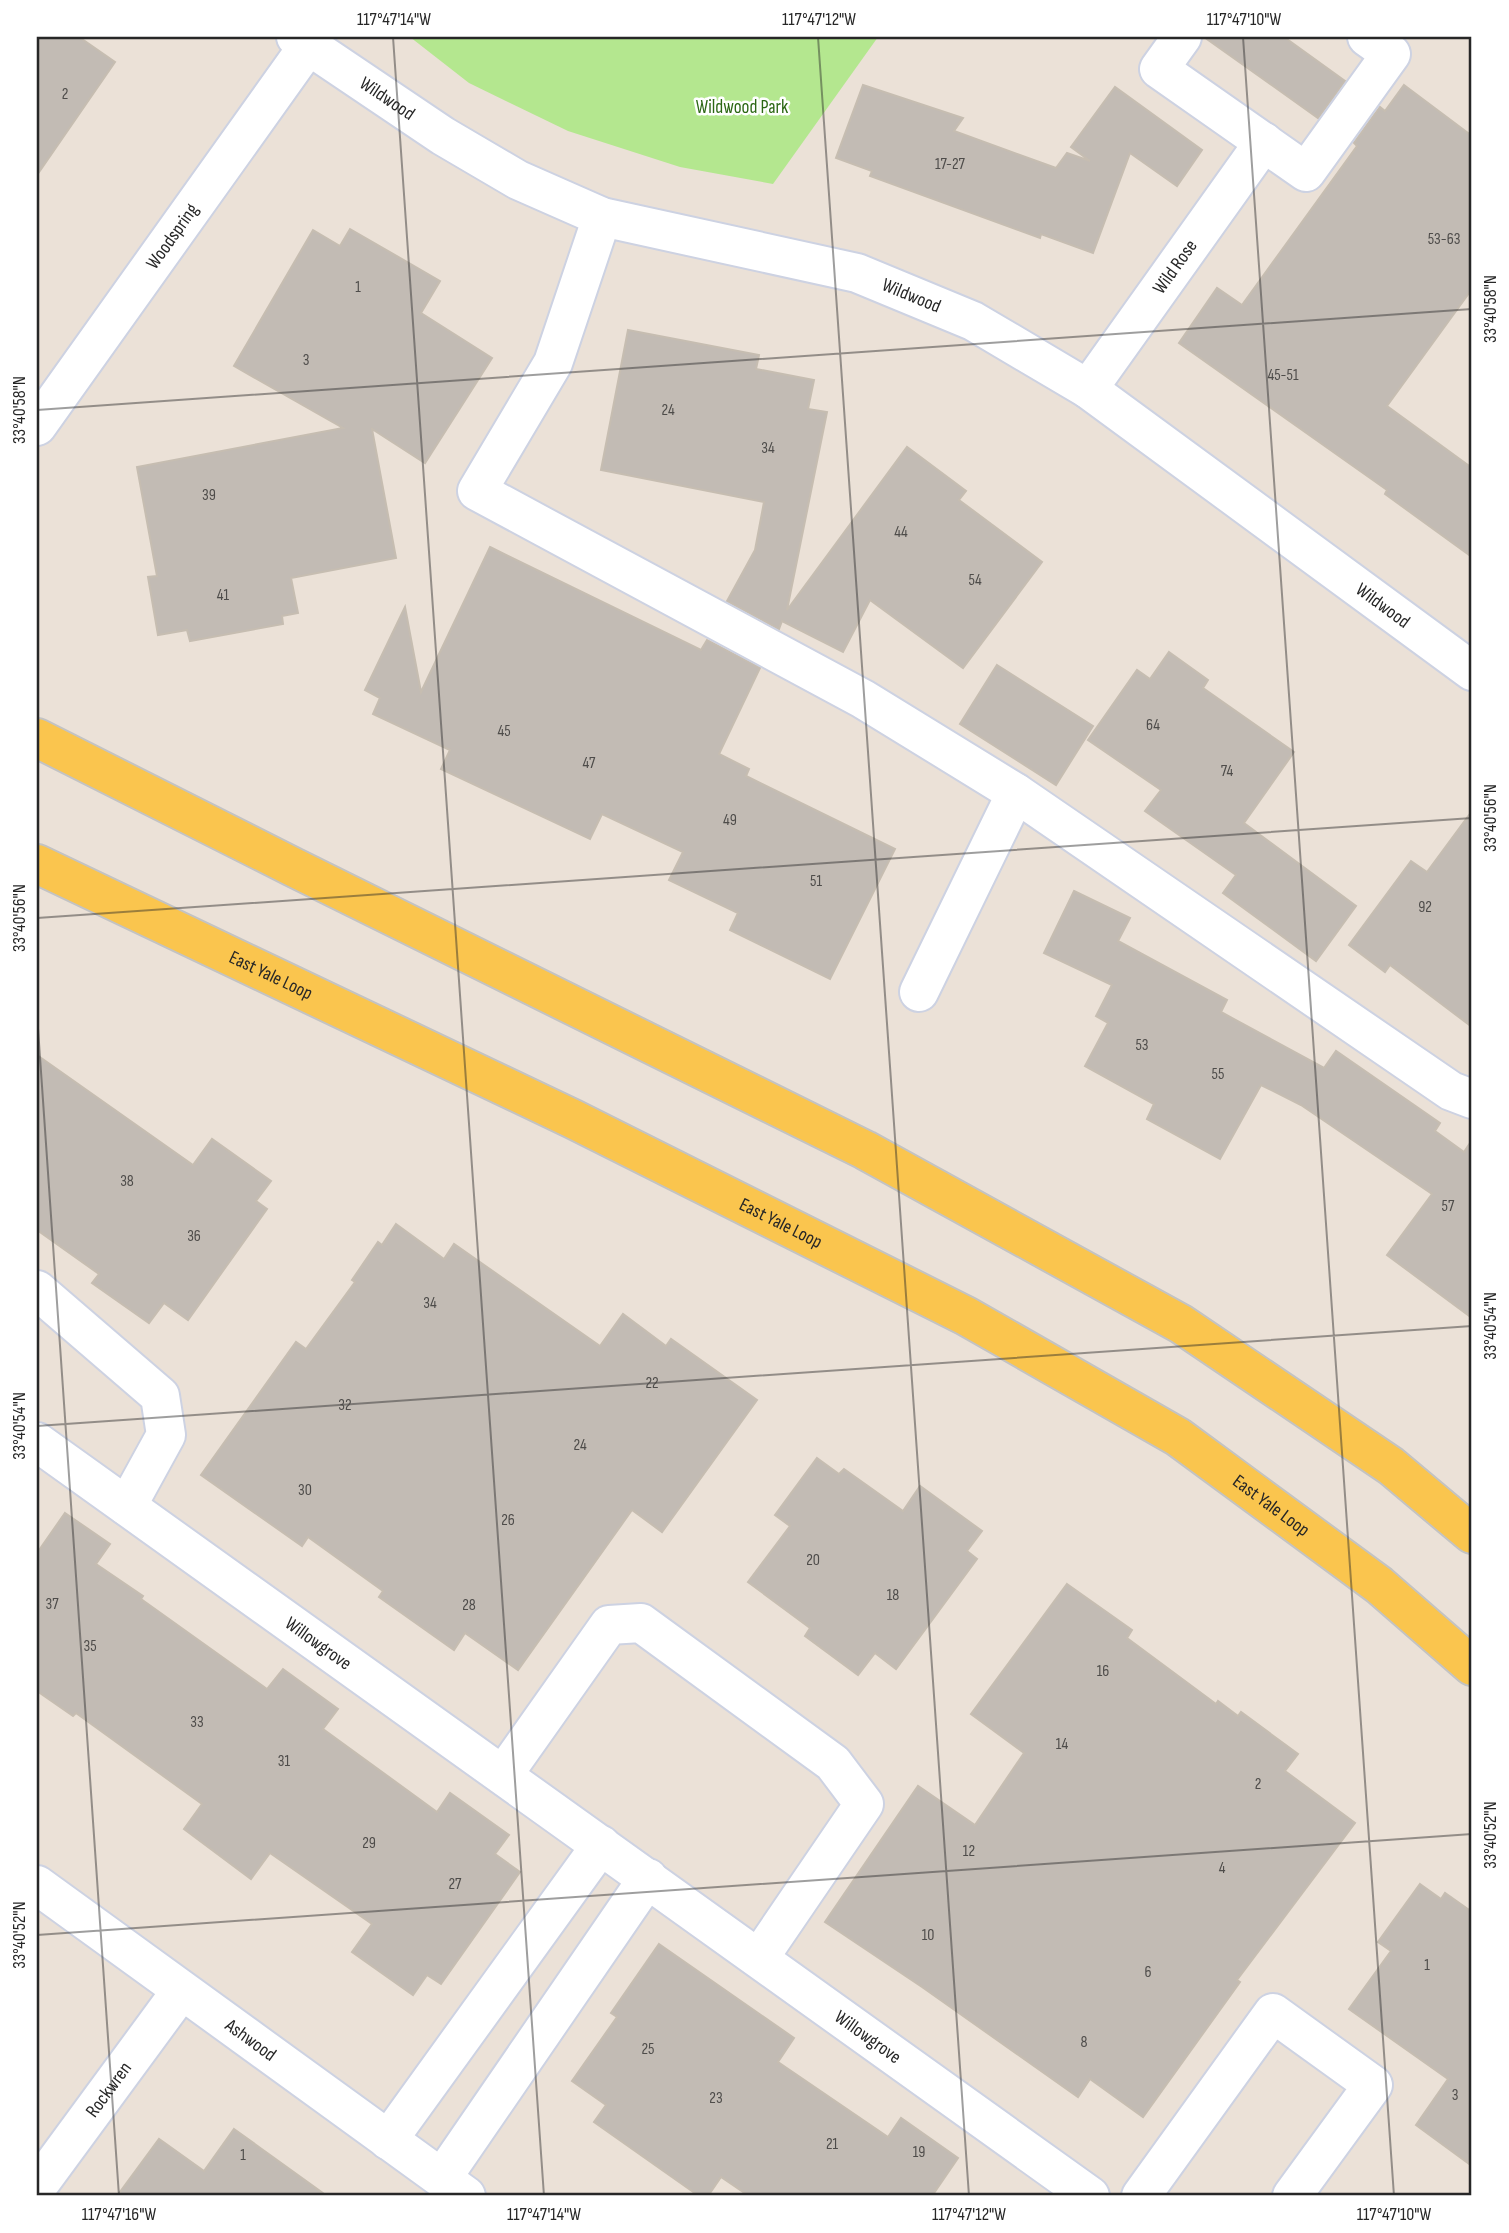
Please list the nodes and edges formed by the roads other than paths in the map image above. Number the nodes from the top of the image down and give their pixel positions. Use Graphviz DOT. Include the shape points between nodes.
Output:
graph roads {
  1 [pos="1182,37"];
  2 [pos="1367,37"];
  3 [pos="302,41"];
  4 [pos="1264,142"];
  5 [pos="602,217"];
  6 [pos="1088,389"];
  7 [pos="37,426"];
  8 [pos="1472,671"];
  9 [pos="37,738"];
  10 [pos="1016,793"];
  11 [pos="37,864"];
  12 [pos="919,992"];
  13 [pos="1472,1099"];
  14 [pos="37,1290"];
  15 [pos="37,1442"];
  16 [pos="127,1506"];
  17 [pos="1472,1534"];
  18 [pos="1472,1666"];
  19 [pos="503,1775"];
  20 [pos="601,1845"];
  21 [pos="648,1878"];
  22 [pos="37,1885"];
  23 [pos="759,1958"];
  24 [pos="181,1991"];
  25 [pos="388,2140"];
  26 [pos="37,2187"];
  27 [pos="454,2187"];
  28 [pos="1090,2196"];
  29 [pos="1141,2196"];
  30 [pos="1292,2196"];
  1 -- 4 [label="street" via="1159,69"];
  2 -- 4 [label="street" via="1391,54 1306,173"];
  3 -- 5 [label="street, Wildwood" via="443,136 518,180"];
  3 -- 7 [label="street, Woodspring"];
  4 -- 6 [label="street, Wild Rose"];
  5 -- 6 [label="street, Wildwood" via="857,272 974,321"];
  5 -- 10 [label="street" via="553,363 477,491 863,699"];
  6 -- 8 [label="street, Wildwood"];
  9 -- 17 [label="main road" via="865,1150 1181,1324 1391,1466"];
  10 -- 12 [label="street"];
  10 -- 13 [label="street" via="1451,1091"];
  11 -- 18 [label="main road, East Yale Loop" via="573,1119 966,1316 1178,1437 1378,1585"];
  14 -- 16 [label="street" via="160,1396 166,1435"];
  15 -- 16 [label="street, Willowgrove"];
  16 -- 19 [label="street, Willowgrove"];
  19 -- 20 [label="street, Willowgrove"];
  19 -- 23 [label="street" via="609,1625 641,1623 833,1763 864,1804"];
  20 -- 21 [label="street, Willowgrove"];
  20 -- 25 [label="street"];
  21 -- 23 [label="street, Willowgrove"];
  21 -- 27 [label="street"];
  22 -- 24 [label="street, Ashwood"];
  23 -- 28 [label="street, Willowgrove"];
  24 -- 25 [label="street, Ashwood"];
  24 -- 26 [label="street, Rockwren"];
  25 -- 27 [label="street, Ashwood"];
  29 -- 30 [label="street" via="1273,2013 1373,2085"];
}
